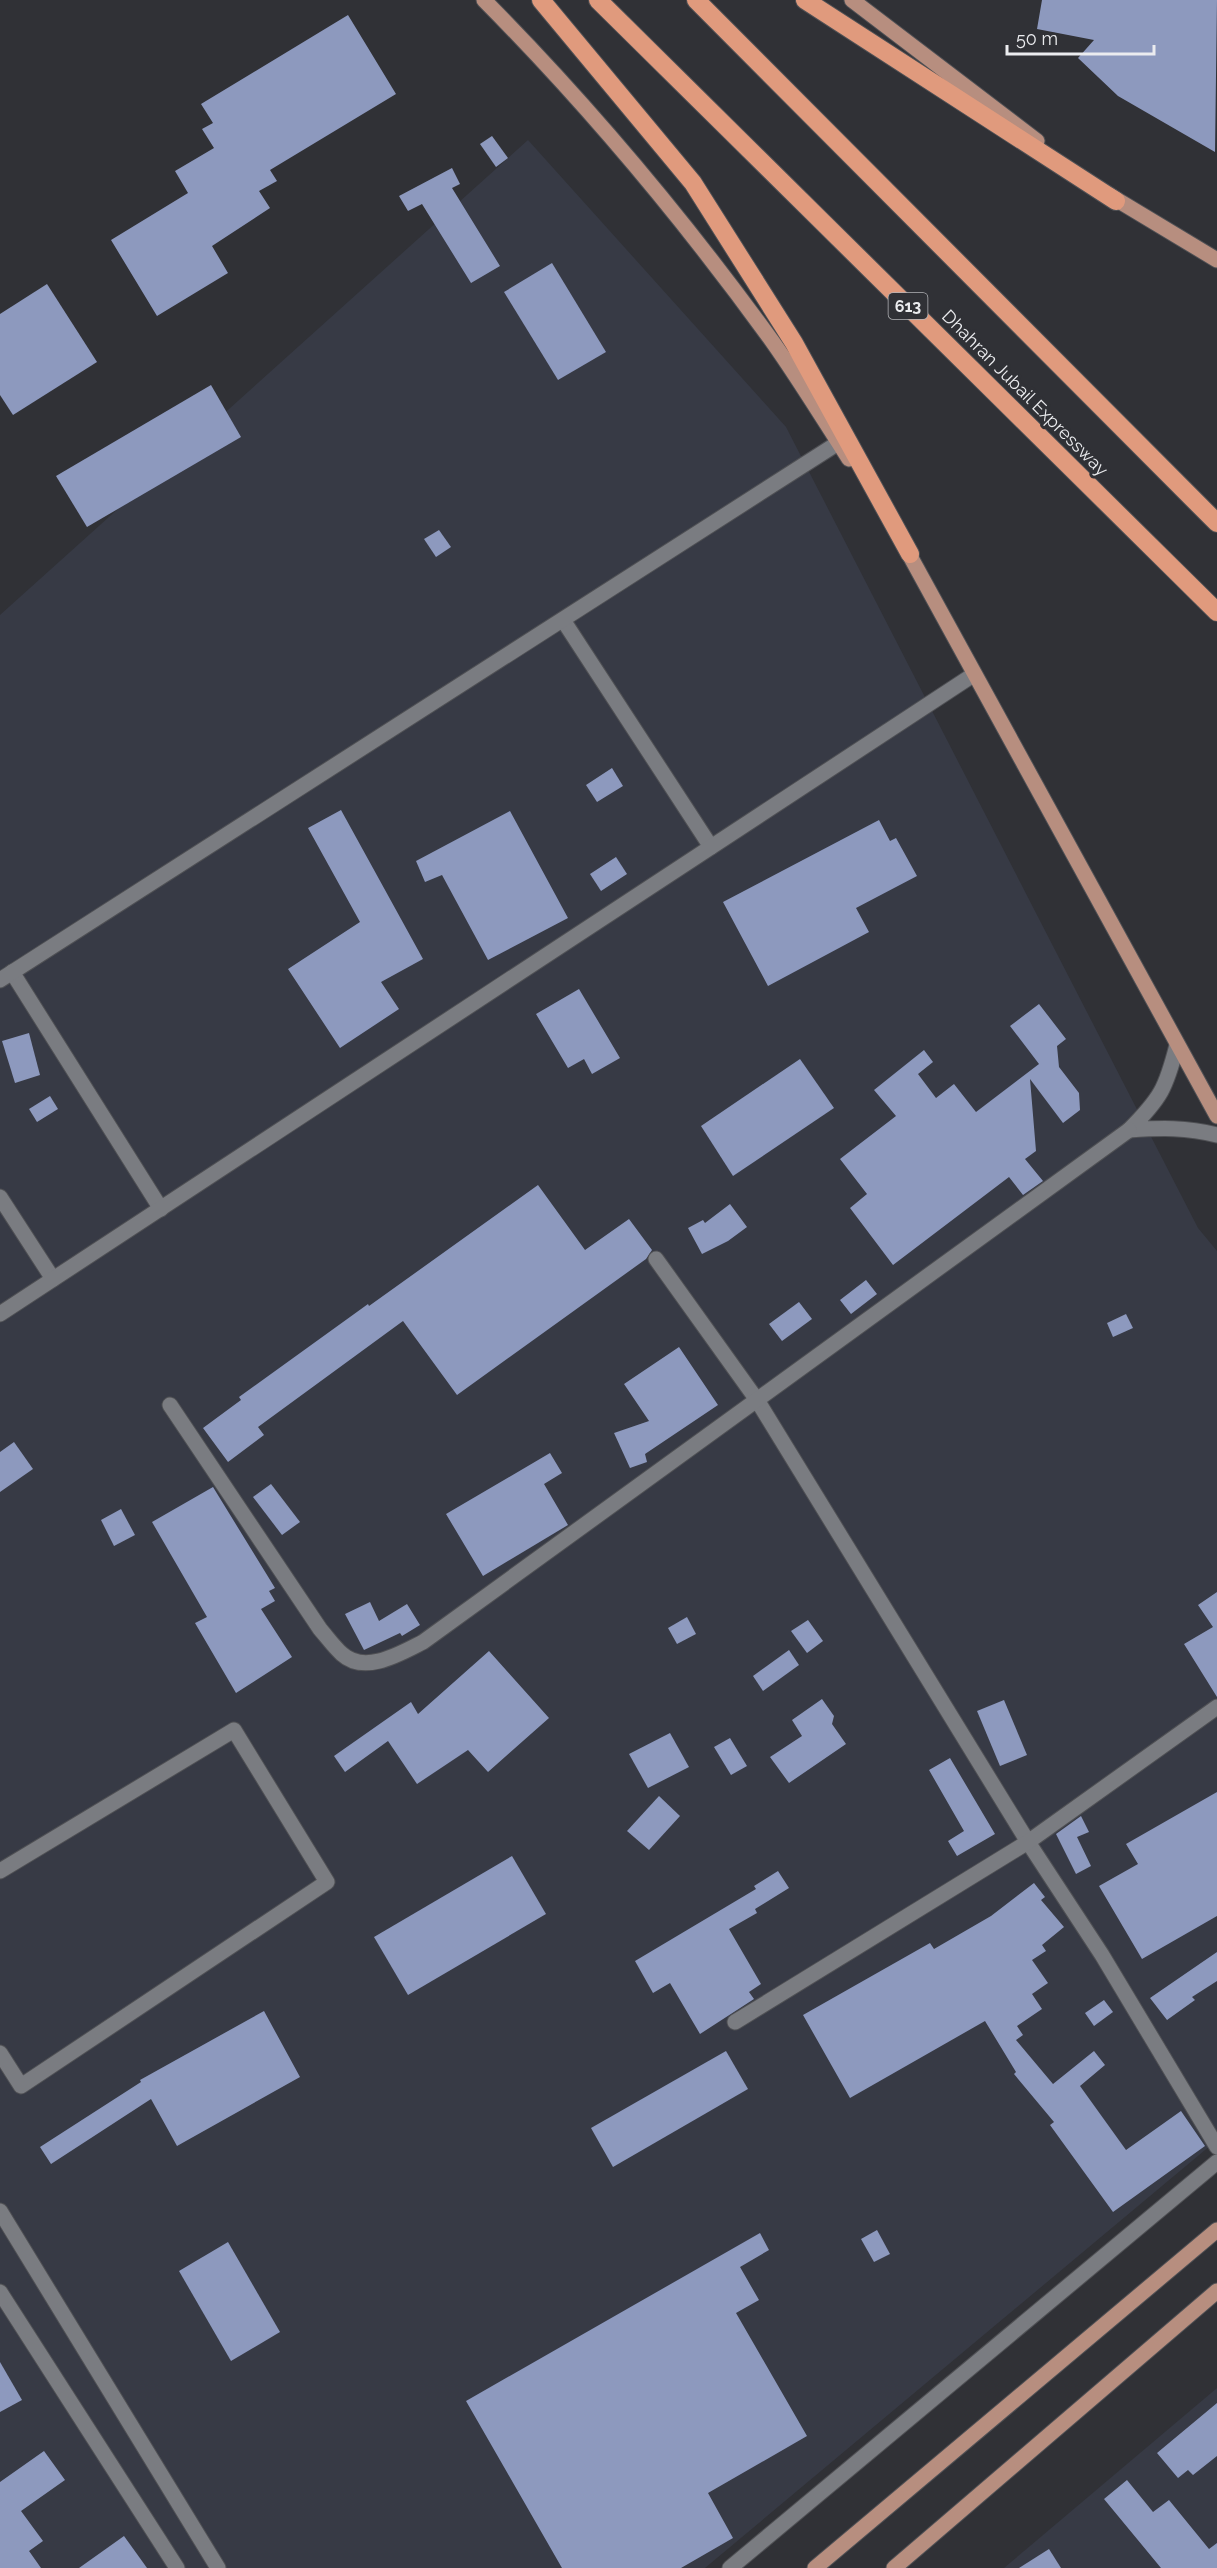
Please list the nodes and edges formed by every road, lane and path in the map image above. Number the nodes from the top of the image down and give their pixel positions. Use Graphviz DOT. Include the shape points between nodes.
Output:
graph roads {
  1 [pos="484,0"];
  2 [pos="541,0"];
  3 [pos="598,0"];
  4 [pos="696,0"];
  5 [pos="805,0"];
  6 [pos="854,1"];
  7 [pos="1116,201"];
  8 [pos="1217,260"];
  9 [pos="838,442"];
  10 [pos="1217,523"];
  11 [pos="910,554"];
  12 [pos="1217,612"];
  13 [pos="563,620"];
  14 [pos="973,675"];
  15 [pos="711,847"];
  16 [pos="6,976"];
  17 [pos="1178,1045"];
  18 [pos="1217,1116"];
  19 [pos="1130,1130"];
  20 [pos="1217,1135"];
  21 [pos="0,1197"];
  22 [pos="161,1209"];
  23 [pos="656,1259"];
  24 [pos="54,1279"];
  25 [pos="0,1314"];
  26 [pos="757,1400"];
  27 [pos="170,1405"];
  28 [pos="1217,1707"];
  29 [pos="1028,1842"];
  30 [pos="0,1871"];
  31 [pos="735,2022"];
  32 [pos="0,2053"];
  33 [pos="1217,2159"];
  34 [pos="0,2211"];
  35 [pos="1217,2230"];
  36 [pos="1217,2291"];
  37 [pos="0,2292"];
  38 [pos="177,2568"];
  39 [pos="218,2568"];
  40 [pos="730,2568"];
  41 [pos="815,2568"];
  42 [pos="894,2568"];
  1 -- 9 [label="main road" via="704,250 773,343"];
  2 -- 11 [label="highway" via="693,183 794,343"];
  3 -- 12 [label="highway, Dhahran Jubail Expressway / 613"];
  4 -- 10 [label="highway"];
  5 -- 7 [label="highway"];
  6 -- 7 [label="main road"];
  7 -- 8 [label="main road"];
  9 -- 11 [label="main road"];
  9 -- 13 [label="street"];
  11 -- 14 [label="main road"];
  13 -- 15 [label="street"];
  13 -- 16 [label="street"];
  14 -- 15 [label="street"];
  14 -- 17 [label="main road"];
  15 -- 22 [label="street"];
  16 -- 22 [label="street"];
  17 -- 18 [label="main road"];
  17 -- 19 [label="street" via="1156,1103"];
  19 -- 20 [label="street" via="1192,1129"];
  19 -- 26 [label="street"];
  21 -- 24 [label="street"];
  22 -- 24 [label="street"];
  23 -- 26 [label="street"];
  24 -- 25 [label="street"];
  26 -- 27 [label="street" via="423,1642 391,1658 364,1664 344,1656 320,1629"];
  26 -- 29 [label="street"];
  28 -- 29 [label="street"];
  29 -- 31 [label="street"];
  29 -- 33 [label="street" via="1102,1955"];
  30 -- 32 [label="street" via="234,1730 327,1882 21,2086"];
  33 -- 40 [label="street"];
  34 -- 39 [label="street"];
  35 -- 41 [label="main road"];
  36 -- 42 [label="main road"];
  37 -- 38 [label="street"];
}
